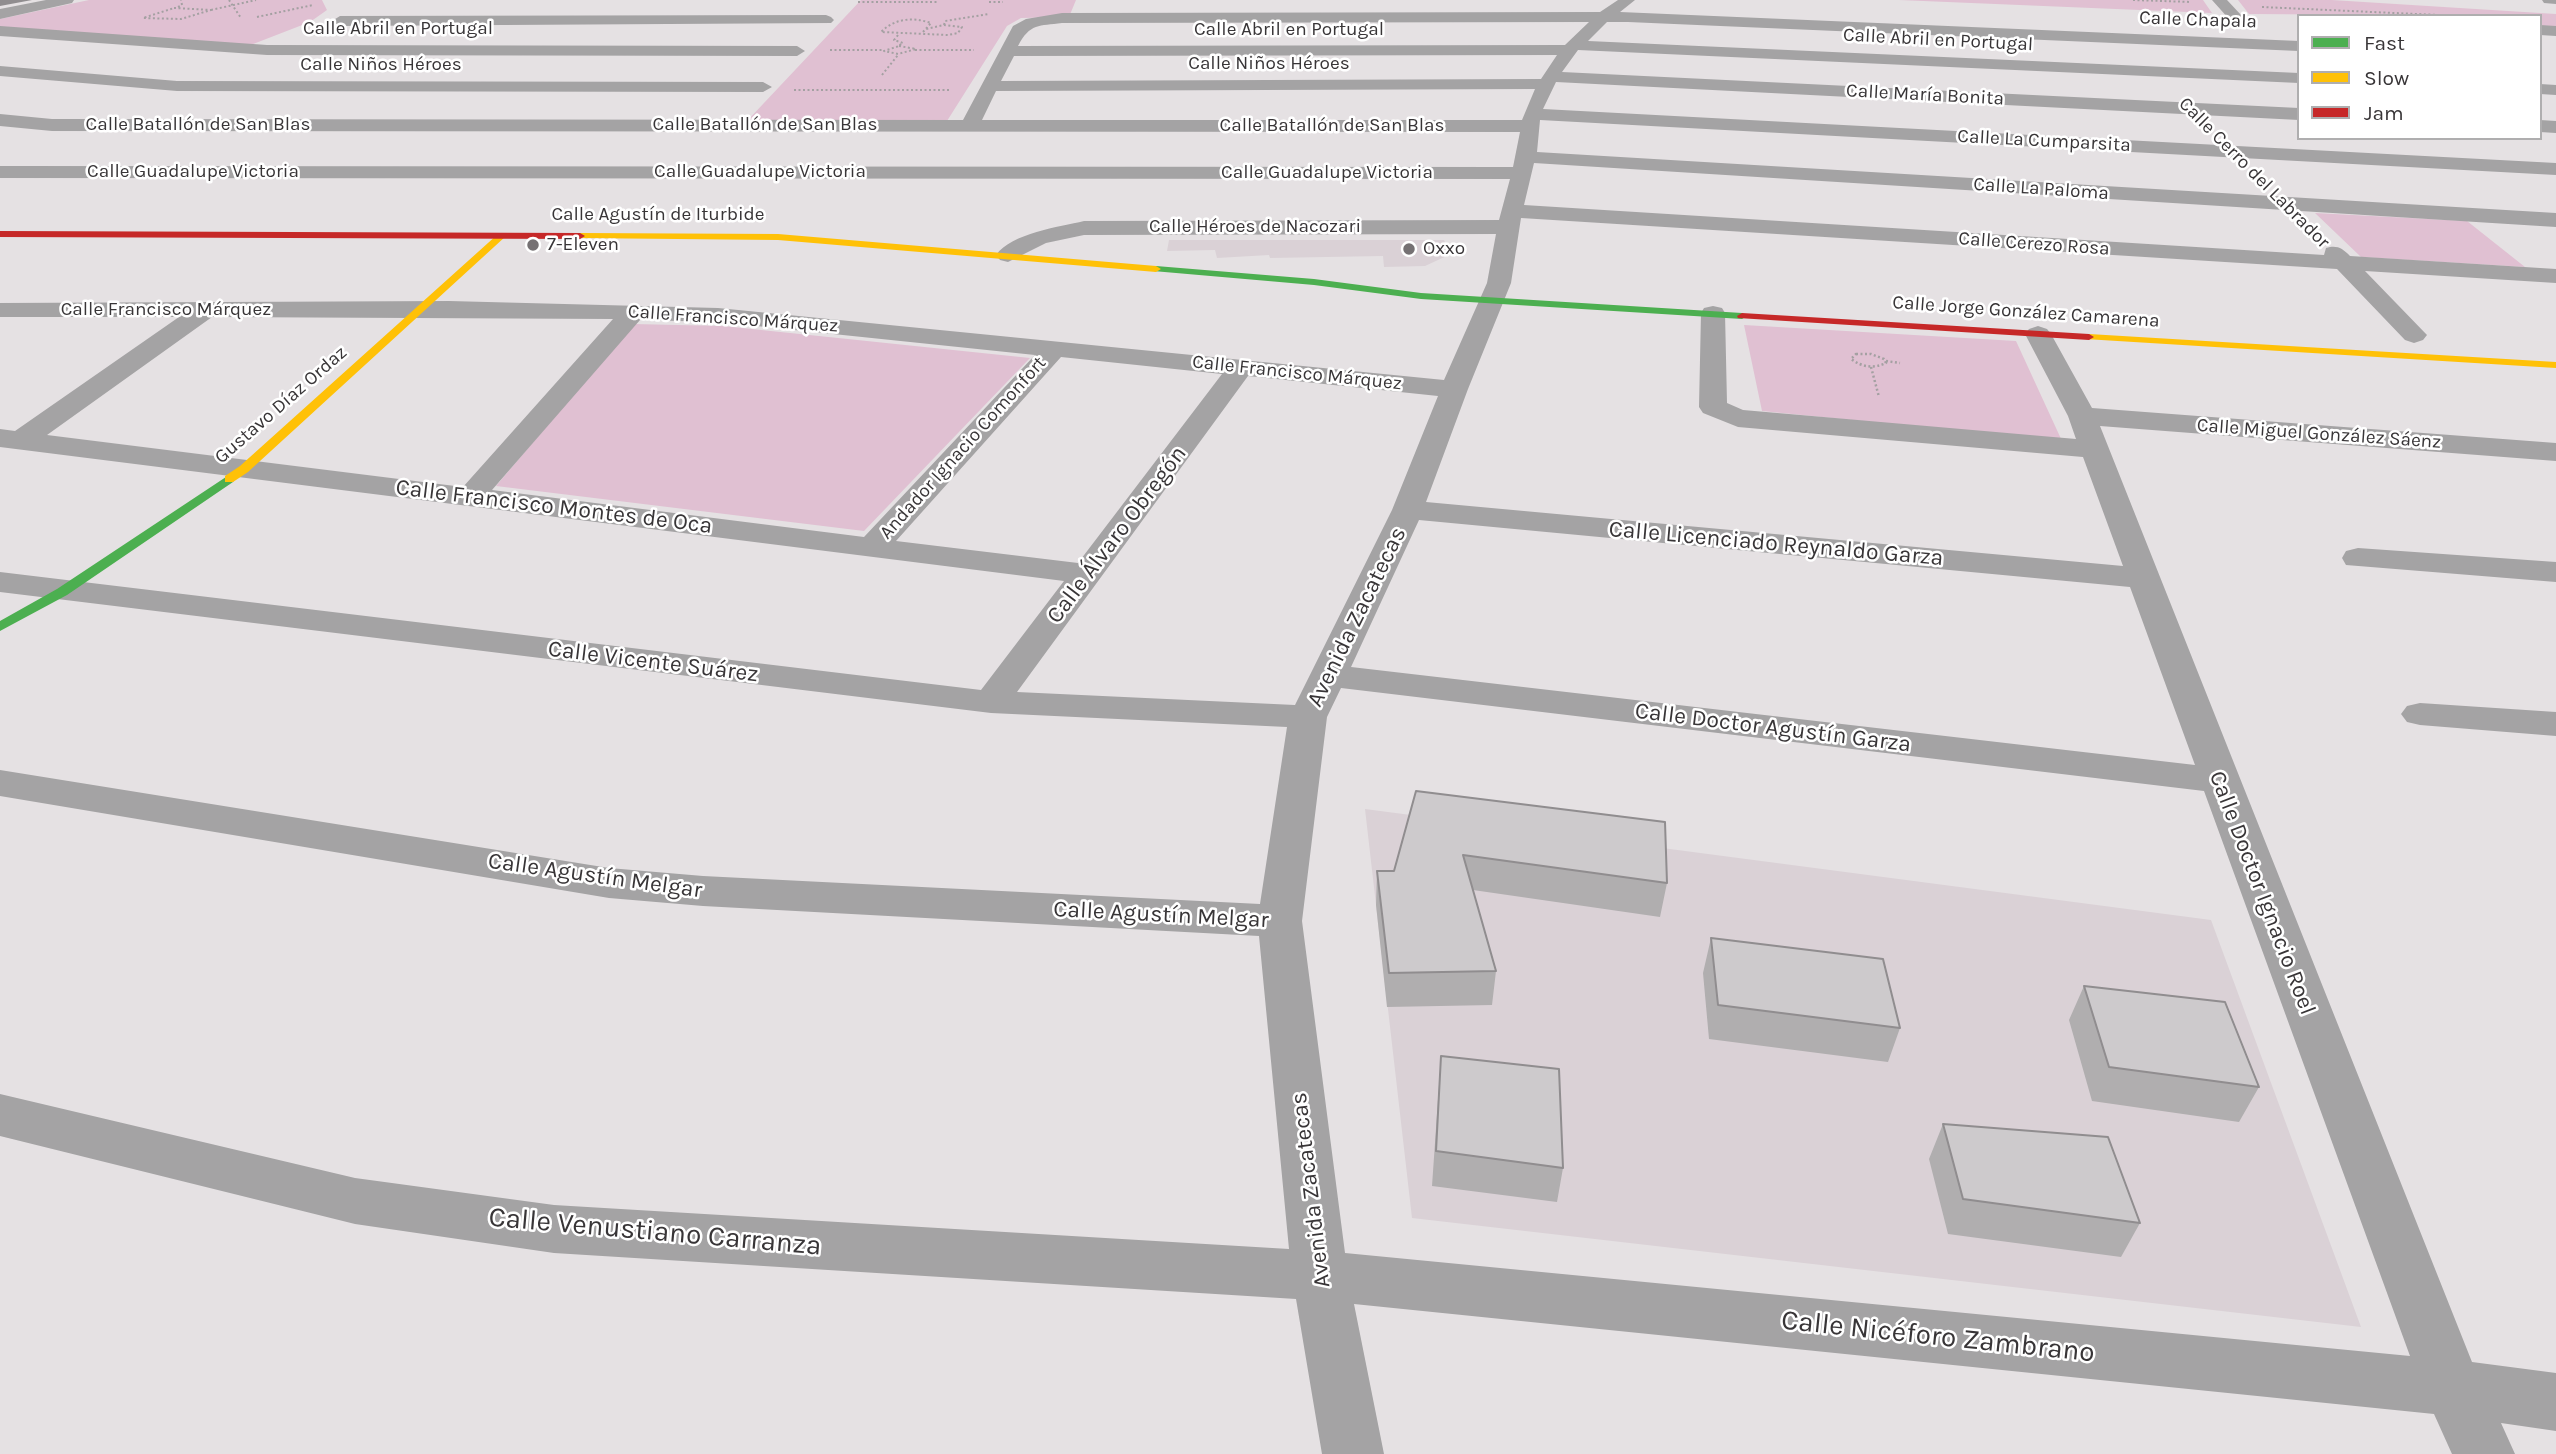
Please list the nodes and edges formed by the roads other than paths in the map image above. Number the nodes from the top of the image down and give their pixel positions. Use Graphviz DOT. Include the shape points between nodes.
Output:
graph roads {
  1 [pos="68,0"];
  2 [pos="1095,0"];
  3 [pos="1628,0"];
  4 [pos="2219,0"];
  5 [pos="2549,0"];
  6 [pos="2556,0"];
  7 [pos="360,1"];
  8 [pos="840,7"];
  9 [pos="0,14"];
  10 [pos="2208,15"];
  11 [pos="1603,17"];
  12 [pos="1088,18"];
  13 [pos="826,20"];
  14 [pos="2103,20"];
  15 [pos="328,26"];
  16 [pos="0,31"];
  17 [pos="2122,38"];
  18 [pos="2297,46"];
  19 [pos="1572,48"];
  20 [pos="267,50"];
  21 [pos="797,51"];
  22 [pos="1009,51"];
  23 [pos="0,71"];
  24 [pos="2153,71"];
  25 [pos="772,78"];
  26 [pos="2297,78"];
  27 [pos="1548,80"];
  28 [pos="177,86"];
  29 [pos="992,86"];
  30 [pos="127,102"];
  31 [pos="102,109"];
  32 [pos="2190,109"];
  33 [pos="2297,114"];
  34 [pos="0,120"];
  35 [pos="1532,120"];
  36 [pos="52,125"];
  37 [pos="727,125"];
  38 [pos="970,125"];
  39 [pos="0,140"];
  40 [pos="2231,151"];
  41 [pos="1523,165"];
  42 [pos="2249,169"];
  43 [pos="2556,169"];
  44 [pos="0,172"];
  45 [pos="2267,186"];
  46 [pos="2284,204"];
  47 [pos="1510,219"];
  48 [pos="2556,220"];
  49 [pos="0,234"];
  50 [pos="501,236"];
  51 [pos="1008,255"];
  52 [pos="2344,263"];
  53 [pos="2556,276"];
  54 [pos="1314,282"];
  55 [pos="1492,286"];
  56 [pos="421,309"];
  57 [pos="206,310"];
  58 [pos="634,311"];
  59 [pos="3,312"];
  60 [pos="1713,313"];
  61 [pos="2038,334"];
  62 [pos="2386,334"];
  63 [pos="2420,336"];
  64 [pos="1056,347"];
  65 [pos="2556,365"];
  66 [pos="1241,367"];
  67 [pos="1454,389"];
  68 [pos="2088,433"];
  69 [pos="10,439"];
  70 [pos="2556,452"];
  71 [pos="244,469"];
  72 [pos="472,495"];
  73 [pos="1408,510"];
  74 [pos="871,549"];
  75 [pos="2358,558"];
  76 [pos="2556,572"];
  77 [pos="1087,574"];
  78 [pos="2143,578"];
  79 [pos="0,583"];
  80 [pos="62,592"];
  81 [pos="0,627"];
  82 [pos="1326,675"];
  83 [pos="991,702"];
  84 [pos="2420,714"];
  85 [pos="1308,717"];
  86 [pos="2556,724"];
  87 [pos="2219,780"];
  88 [pos="0,783"];
  89 [pos="1280,921"];
  90 [pos="0,1115"];
  91 [pos="1320,1276"];
  92 [pos="2452,1388"];
  93 [pos="2556,1402"];
  94 [pos="1353,1454"];
  95 [pos="2484,1454"];
  1 -- 9 [label="street"];
  2 -- 12 [label="street"];
  3 -- 11 [label="street, Avenida Zacatecas"];
  4 -- 10 [label="street" via="2246,13"];
  5 -- 6 [label="street"];
  7 -- 15 [label="street" via="356,11"];
  8 -- 13 [label="street"];
  11 -- 12 [label="street, Calle Chapala"];
  11 -- 17 [label="street, Calle Chapala"];
  11 -- 19 [label="street, Avenida Zacatecas"];
  12 -- 22 [label="street, Calle Chapala" via="1022,26"];
  13 -- 15 [label="street"];
  13 -- 21 [label="street"];
  14 -- 17 [label="street, Calle Cerro del Labrador"];
  15 -- 20 [label="street"];
  16 -- 20 [label="street, Calle Abril en Portugal"];
  17 -- 18 [label="street, Calle Chapala"];
  17 -- 24 [label="street, Calle Cerro del Labrador"];
  19 -- 22 [label="street, Calle Abril en Portugal"];
  19 -- 24 [label="street, Calle Abril en Portugal"];
  19 -- 27 [label="street, Avenida Zacatecas"];
  20 -- 21 [label="street, Calle Abril en Portugal"];
  20 -- 28 [label="street"];
  21 -- 25 [label="street"];
  22 -- 29 [label="street"];
  23 -- 28 [label="street, Calle Niños Héroes"];
  24 -- 26 [label="street, Calle Abril en Portugal"];
  24 -- 32 [label="street, Calle Cerro del Labrador"];
  25 -- 28 [label="street, Calle Niños Héroes"];
  25 -- 37 [label="street"];
  27 -- 29 [label="street, Calle Niños Héroes"];
  27 -- 32 [label="street, Calle María Bonita"];
  27 -- 35 [label="street, Avenida Zacatecas"];
  28 -- 30 [label="street"];
  29 -- 38 [label="street"];
  31 -- 36 [label="street"];
  32 -- 33 [label="street, Calle María Bonita"];
  32 -- 40 [label="street, Calle Cerro del Labrador"];
  34 -- 36 [label="street, Calle Batallón de San Blas"];
  35 -- 38 [label="street, Calle Batallón de San Blas"];
  35 -- 40 [label="street, Calle La Cumparsita"];
  35 -- 41 [label="street, Avenida Zacatecas"];
  36 -- 37 [label="street, Calle Batallón de San Blas"];
  36 -- 39 [label="street"];
  37 -- 38 [label="street, Calle Batallón de San Blas"];
  40 -- 42 [label="street, Calle Cerro del Labrador"];
  40 -- 43 [label="street, Calle La Cumparsita"];
  41 -- 44 [label="street, Calle Guadalupe Victoria"];
  41 -- 46 [label="street, Calle La Paloma"];
  41 -- 47 [label="street, Avenida Zacatecas"];
  45 -- 46 [label="street, Calle Cerro del Labrador"];
  46 -- 48 [label="street, Calle La Paloma"];
  46 -- 52 [label="street, Calle Cerro del Labrador"];
  47 -- 51 [label="street, Calle Héroes de Nacozari" via="1084,228 1039,238"];
  47 -- 52 [label="street, Calle Cerezo Rosa"];
  47 -- 55 [label="street, Avenida Zacatecas"];
  49 -- 50 [label="street, Calle Agustín de Iturbide"];
  50 -- 51 [label="street, Calle Agustín de Iturbide" via="778,237"];
  50 -- 56 [label="street, Gustavo Díaz Ordaz"];
  51 -- 54 [label="street, Calle Agustín de Iturbide"];
  52 -- 53 [label="street, Calle Cerezo Rosa"];
  52 -- 63 [label="street, Calle Cerro del Labrador"];
  54 -- 55 [label="street, Calle Agustín de Iturbide"];
  54 -- 55 [label="street, Calle Agustín de Iturbide" via="1421,296"];
  55 -- 60 [label="street, Calle Jorge González Camarena"];
  55 -- 67 [label="street, Avenida Zacatecas"];
  56 -- 57 [label="street, Calle Francisco Márquez"];
  56 -- 58 [label="street, Calle Francisco Márquez"];
  56 -- 71 [label="street, Gustavo Díaz Ordaz"];
  57 -- 59 [label="street, Calle Francisco Márquez"];
  57 -- 69 [label="street, Calle Francisco Montes de Oca"];
  58 -- 64 [label="street, Calle Francisco Márquez"];
  58 -- 72 [label="street"];
  60 -- 61 [label="street, Calle Jorge González Camarena"];
  60 -- 68 [label="street, Calle Miguel González Sáenz" via="1713,407 1738,418"];
  61 -- 65 [label="street, Calle Jorge González Camarena"];
  61 -- 68 [label="street, Calle Doctor Ignacio Roel"];
  62 -- 63 [label="street"];
  64 -- 66 [label="street, Calle Francisco Márquez"];
  64 -- 74 [label="street, Andador Ignacio Comonfort"];
  66 -- 67 [label="street, Calle Francisco Márquez"];
  66 -- 77 [label="street, Calle Álvaro Obregón"];
  67 -- 73 [label="street, Avenida Zacatecas"];
  68 -- 70 [label="street, Calle Miguel González Sáenz"];
  68 -- 78 [label="street, Calle Doctor Ignacio Roel"];
  69 -- 71 [label="street, Calle Francisco Montes de Oca"];
  71 -- 72 [label="street, Calle Francisco Montes de Oca"];
  71 -- 80 [label="street, Gustavo Díaz Ordaz"];
  72 -- 74 [label="street, Calle Francisco Montes de Oca"];
  73 -- 78 [label="street, Calle Licenciado Reynaldo Garza"];
  73 -- 82 [label="street, Avenida Zacatecas"];
  74 -- 77 [label="street, Calle Francisco Montes de Oca"];
  75 -- 76 [label="street"];
  77 -- 83 [label="street, Calle Álvaro Obregón"];
  78 -- 87 [label="street, Calle Doctor Ignacio Roel"];
  79 -- 80 [label="street, Calle Vicente Suárez"];
  80 -- 81 [label="street, Gustavo Díaz Ordaz"];
  80 -- 83 [label="street, Calle Vicente Suárez"];
  82 -- 85 [label="street, Avenida Zacatecas"];
  82 -- 87 [label="street, Calle Doctor Agustín Garza"];
  83 -- 85 [label="street, Calle Vicente Suárez"];
  84 -- 86 [label="street"];
  85 -- 89 [label="street, Avenida Zacatecas"];
  87 -- 92 [label="street, Calle Doctor Ignacio Roel"];
  88 -- 89 [label="street, Calle Agustín Melgar" via="609,883"];
  89 -- 91 [label="street, Avenida Zacatecas"];
  90 -- 91 [label="street, Calle Venustiano Carranza" via="355,1201 554,1229"];
  91 -- 92 [label="street, Calle Nicéforo Zambrano"];
  91 -- 94 [label="street, Avenida Zacatecas"];
  92 -- 93 [label="street, Calle Nicéforo Zambrano"];
  92 -- 95 [label="street, Calle Doctor Ignacio Roel"];
}
